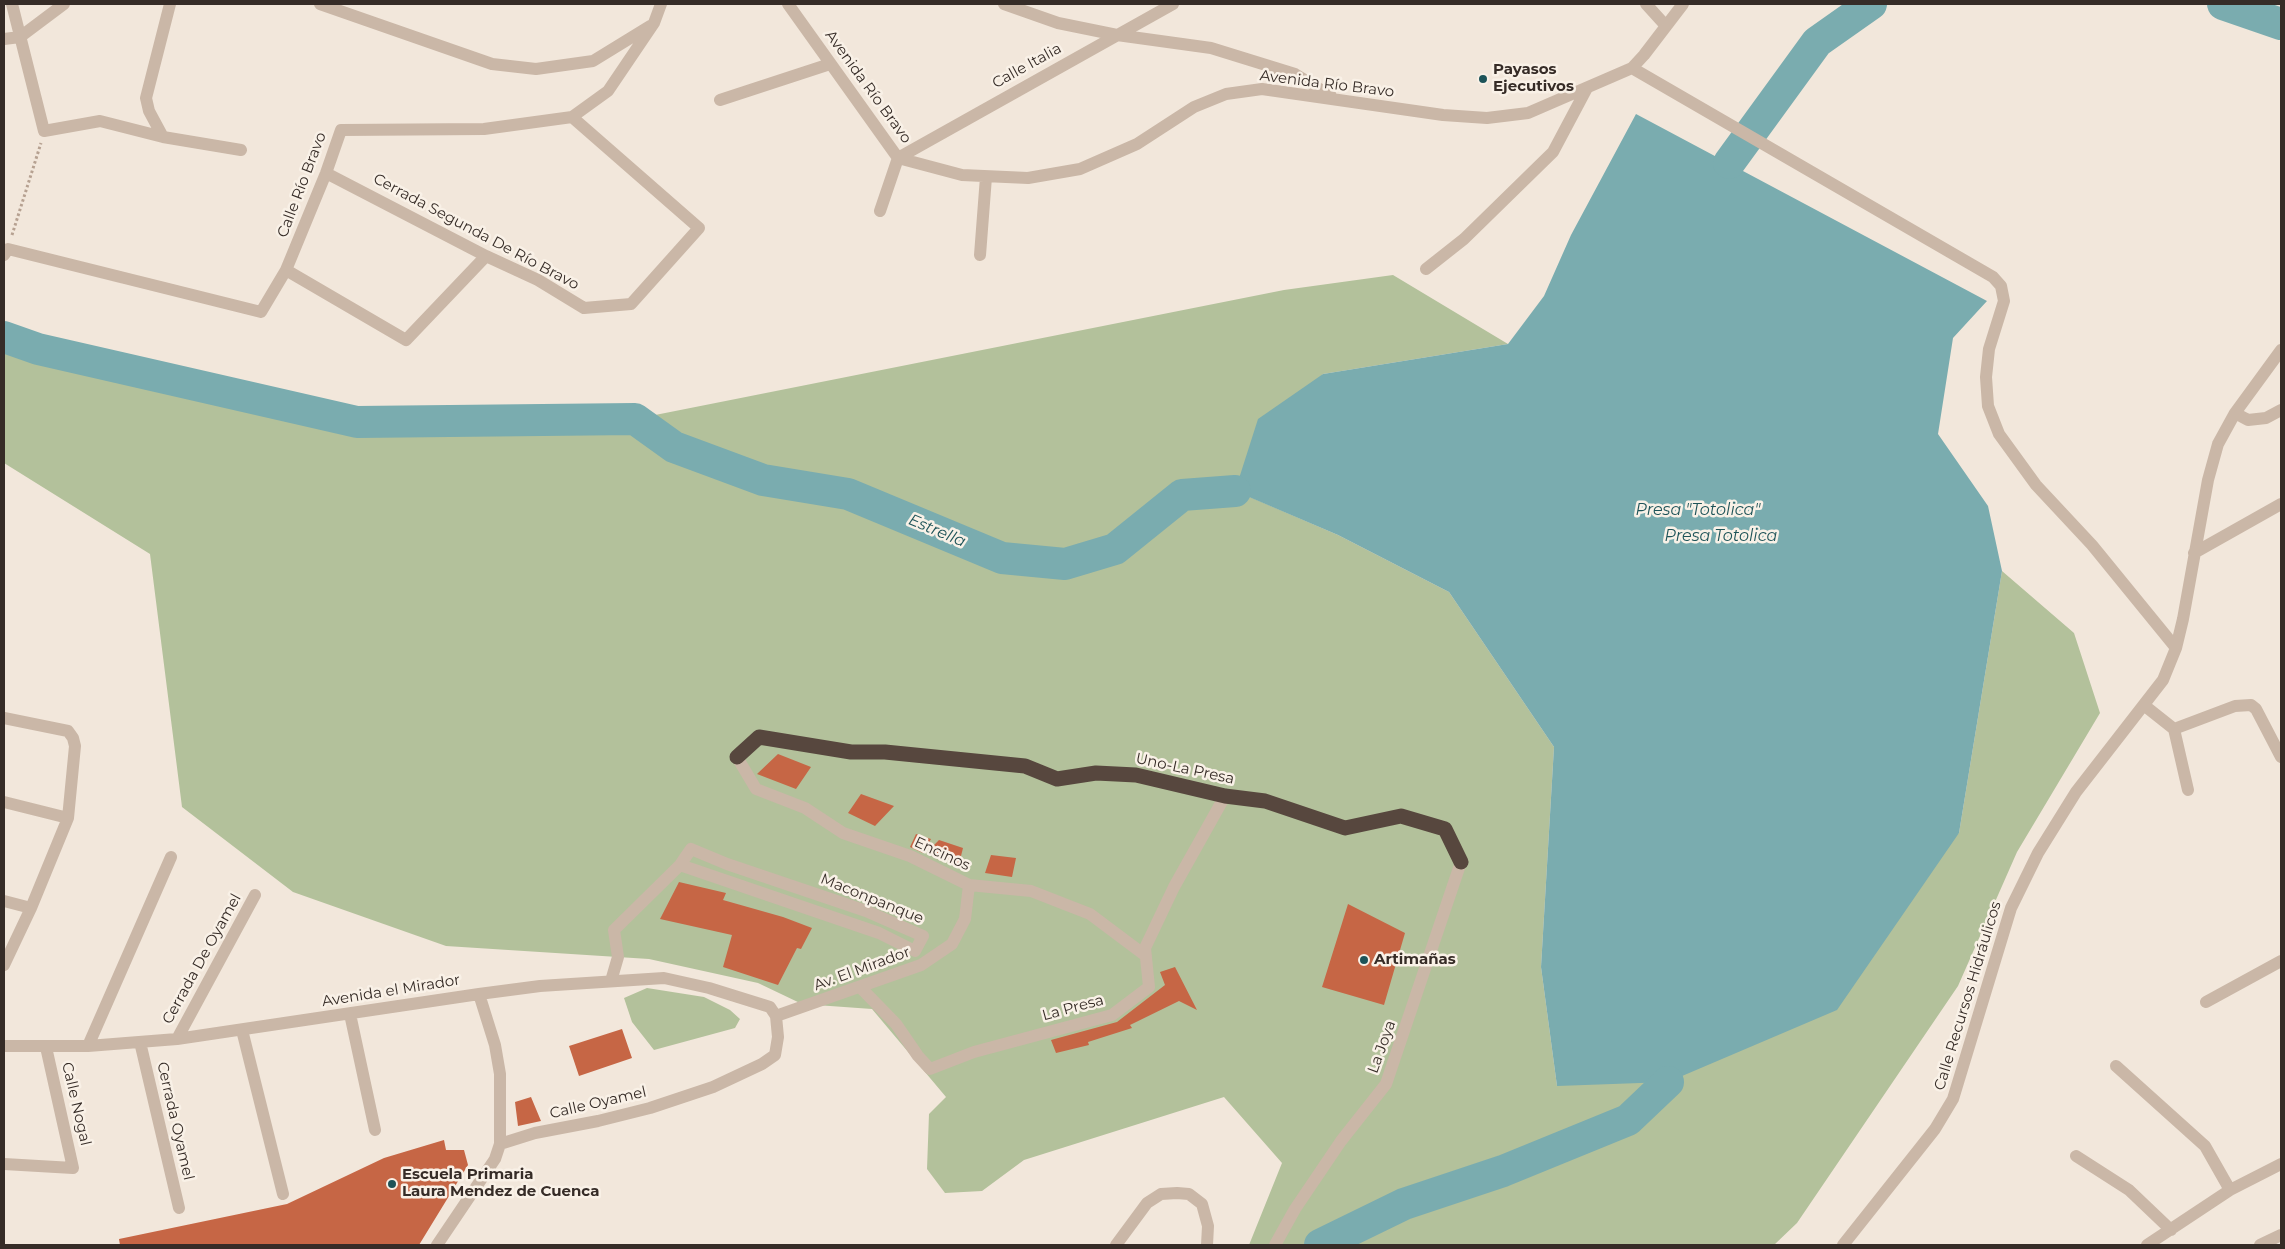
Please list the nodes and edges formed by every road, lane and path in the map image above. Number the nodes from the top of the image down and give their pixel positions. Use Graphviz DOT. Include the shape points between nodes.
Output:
graph roads {
  1 [pos="12,4"];
  2 [pos="64,4"];
  3 [pos="170,4"];
  4 [pos="320,4"];
  5 [pos="662,4"];
  6 [pos="788,4"];
  7 [pos="1004,4"];
  8 [pos="1173,4"];
  9 [pos="1646,4"];
  10 [pos="1683,4"];
  11 [pos="654,23"];
  12 [pos="1666,26"];
  13 [pos="1117,34"];
  14 [pos="20,37"];
  15 [pos="4,39"];
  16 [pos="830,64"];
  17 [pos="1632,68"];
  18 [pos="1587,88"];
  19 [pos="720,100"];
  20 [pos="1336,100"];
  21 [pos="572,117"];
  22 [pos="44,131"];
  23 [pos="163,136"];
  24 [pos="242,150"];
  25 [pos="898,158"];
  26 [pos="326,173"];
  27 [pos="986,177"];
  28 [pos="880,210"];
  29 [pos="6,252"];
  30 [pos="980,255"];
  31 [pos="486,256"];
  32 [pos="286,270"];
  33 [pos="1426,270"];
  34 [pos="2281,350"];
  35 [pos="2281,410"];
  36 [pos="2235,413"];
  37 [pos="2281,504"];
  38 [pos="2194,553"];
  39 [pos="2176,648"];
  40 [pos="2145,706"];
  41 [pos="4,718"];
  42 [pos="2174,729"];
  43 [pos="737,757"];
  44 [pos="2281,757"];
  45 [pos="2188,790"];
  46 [pos="1225,796"];
  47 [pos="4,802"];
  48 [pos="68,818"];
  49 [pos="171,857"];
  50 [pos="1461,862"];
  51 [pos="680,865"];
  52 [pos="969,885"];
  53 [pos="255,895"];
  54 [pos="4,901"];
  55 [pos="31,908"];
  56 [pos="1146,956"];
  57 [pos="2281,961"];
  58 [pos="4,965"];
  59 [pos="611,981"];
  60 [pos="860,987"];
  61 [pos="479,994"];
  62 [pos="2206,1002"];
  63 [pos="350,1014"];
  64 [pos="776,1016"];
  65 [pos="242,1030"];
  66 [pos="177,1038"];
  67 [pos="140,1042"];
  68 [pos="4,1046"];
  69 [pos="88,1046"];
  70 [pos="46,1047"];
  71 [pos="2116,1066"];
  72 [pos="375,1130"];
  73 [pos="500,1144"];
  74 [pos="2076,1156"];
  75 [pos="4,1164"];
  76 [pos="2281,1164"];
  77 [pos="2230,1190"];
  78 [pos="283,1194"];
  79 [pos="179,1208"];
  80 [pos="2171,1230"];
  81 [pos="2281,1235"];
  82 [pos="437,1245"];
  83 [pos="1116,1245"];
  84 [pos="1207,1245"];
  85 [pos="1275,1245"];
  86 [pos="1843,1245"];
  87 [pos="2147,1245"];
  88 [pos="2260,1245"];
  1 -- 14 [label="street"];
  2 -- 14 [label="street"];
  3 -- 23 [label="street" via="146,98"];
  4 -- 11 [label="street" via="492,64 536,69 593,62"];
  5 -- 11 [label="street"];
  6 -- 16 [label="street, Avenida Río Bravo"];
  7 -- 13 [label="street" via="1058,22"];
  8 -- 13 [label="street, Calle Italia"];
  9 -- 12 [label="street"];
  10 -- 12 [label="street, Avenida Río Bravo"];
  11 -- 21 [label="street, Calle Río Bravo" via="608,91"];
  12 -- 17 [label="street, Avenida Río Bravo"];
  13 -- 20 [label="street" via="1211,48 1295,74"];
  13 -- 25 [label="street, Calle Italia"];
  14 -- 15 [label="street"];
  14 -- 22 [label="street"];
  16 -- 19 [label="street"];
  16 -- 25 [label="street, Avenida Río Bravo"];
  17 -- 18 [label="street, Avenida Río Bravo"];
  17 -- 39 [label="street" via="1992,277 2001,286 2004,301 1988,349 1986,377 1988,406 1999,434 2036,485 2092,545"];
  18 -- 20 [label="street, Avenida Río Bravo" via="1528,113 1487,118"];
  18 -- 33 [label="street" via="1553,152 1464,239"];
  20 -- 27 [label="street, Avenida Río Bravo" via="1262,89 1226,94 1194,107 1137,144 1080,169 1028,178"];
  21 -- 26 [label="street, Calle Río Bravo" via="484,129 340,130"];
  21 -- 31 [label="street, Cerrada Segunda De Río Bravo" via="699,228 631,304 584,308 538,280"];
  22 -- 23 [label="street" via="100,121"];
  22 -- 29 [label="path"];
  23 -- 24 [label="street"];
  25 -- 27 [label="street, Avenida Río Bravo" via="962,175"];
  25 -- 28 [label="street"];
  26 -- 31 [label="street, Cerrada Segunda De Río Bravo"];
  26 -- 32 [label="street, Calle Río Bravo"];
  27 -- 30 [label="street"];
  29 -- 32 [label="street, Calle Río Bravo" via="261,312"];
  31 -- 32 [label="street" via="406,340"];
  34 -- 36 [label="street, Calle Recursos Hidráulicos"];
  35 -- 36 [label="street" via="2266,418 2248,420"];
  36 -- 38 [label="street, Calle Recursos Hidráulicos" via="2218,444"];
  37 -- 38 [label="street"];
  38 -- 39 [label="street, Calle Recursos Hidráulicos"];
  39 -- 40 [label="street, Calle Recursos Hidráulicos" via="2163,680"];
  40 -- 42 [label="street"];
  40 -- 86 [label="street, Calle Recursos Hidráulicos" via="2076,792 2038,852 2014,900 1953,1099 1935,1129"];
  41 -- 48 [label="street" via="68,731 73,738"];
  42 -- 44 [label="street" via="2235,706 2251,706 2256,709"];
  42 -- 45 [label="street"];
  43 -- 46 [label="highway, Uno-La Presa" via="759,737 851,752 884,752 1025,766 1057,779 1096,772 1136,775"];
  43 -- 52 [label="street, Encinos" via="756,789 805,808 843,833 910,856"];
  46 -- 50 [label="highway, Uno-La Presa" via="1266,801 1345,828 1401,816 1445,828"];
  46 -- 56 [label="street, La Presa" via="1174,887 1145,948"];
  47 -- 48 [label="street"];
  48 -- 55 [label="street"];
  49 -- 69 [label="street"];
  50 -- 85 [label="street, La Joya" via="1386,1084 1341,1142 1295,1209"];
  51 -- 51 [label="street, Maconpanque" via="691,849 923,936 915,951 880,933"];
  51 -- 59 [label="street" via="614,930 618,957"];
  52 -- 56 [label="street, Encinos" via="1031,891 1090,914"];
  52 -- 60 [label="street, Av. El Mirador" via="965,919 952,944 921,965"];
  53 -- 66 [label="street, Cerrada De Oyamel"];
  54 -- 55 [label="street"];
  55 -- 58 [label="street"];
  56 -- 60 [label="street, La Presa" via="1149,987 1112,1015 974,1052 930,1069 896,1024"];
  57 -- 62 [label="street"];
  59 -- 61 [label="street, Avenida el Mirador"];
  59 -- 64 [label="street, Avenida el Mirador" via="664,978 757,1002 770,1007"];
  60 -- 64 [label="street, Av. El Mirador"];
  61 -- 63 [label="street, Avenida el Mirador"];
  61 -- 73 [label="street" via="500,1074"];
  63 -- 65 [label="street, Avenida el Mirador"];
  63 -- 72 [label="street"];
  64 -- 73 [label="street, Calle Oyamel" via="778,1038 775,1055 713,1087 650,1108 535,1133"];
  65 -- 66 [label="street, Avenida el Mirador"];
  65 -- 78 [label="street"];
  66 -- 67 [label="street, Avenida el Mirador"];
  67 -- 69 [label="street, Avenida el Mirador"];
  67 -- 79 [label="street, Cerrada Oyamel"];
  68 -- 70 [label="street, Avenida el Mirador"];
  69 -- 70 [label="street, Avenida el Mirador"];
  70 -- 75 [label="street, Calle Nogal" via="73,1168"];
  71 -- 77 [label="street" via="2206,1146"];
  73 -- 82 [label="street" via="495,1159"];
  74 -- 80 [label="street" via="2129,1190"];
  76 -- 77 [label="street"];
  77 -- 80 [label="street"];
  80 -- 87 [label="street"];
  81 -- 88 [label="street"];
  83 -- 84 [label="street" via="1147,1203 1161,1194 1177,1193 1189,1194 1202,1204 1208,1226"];
}
